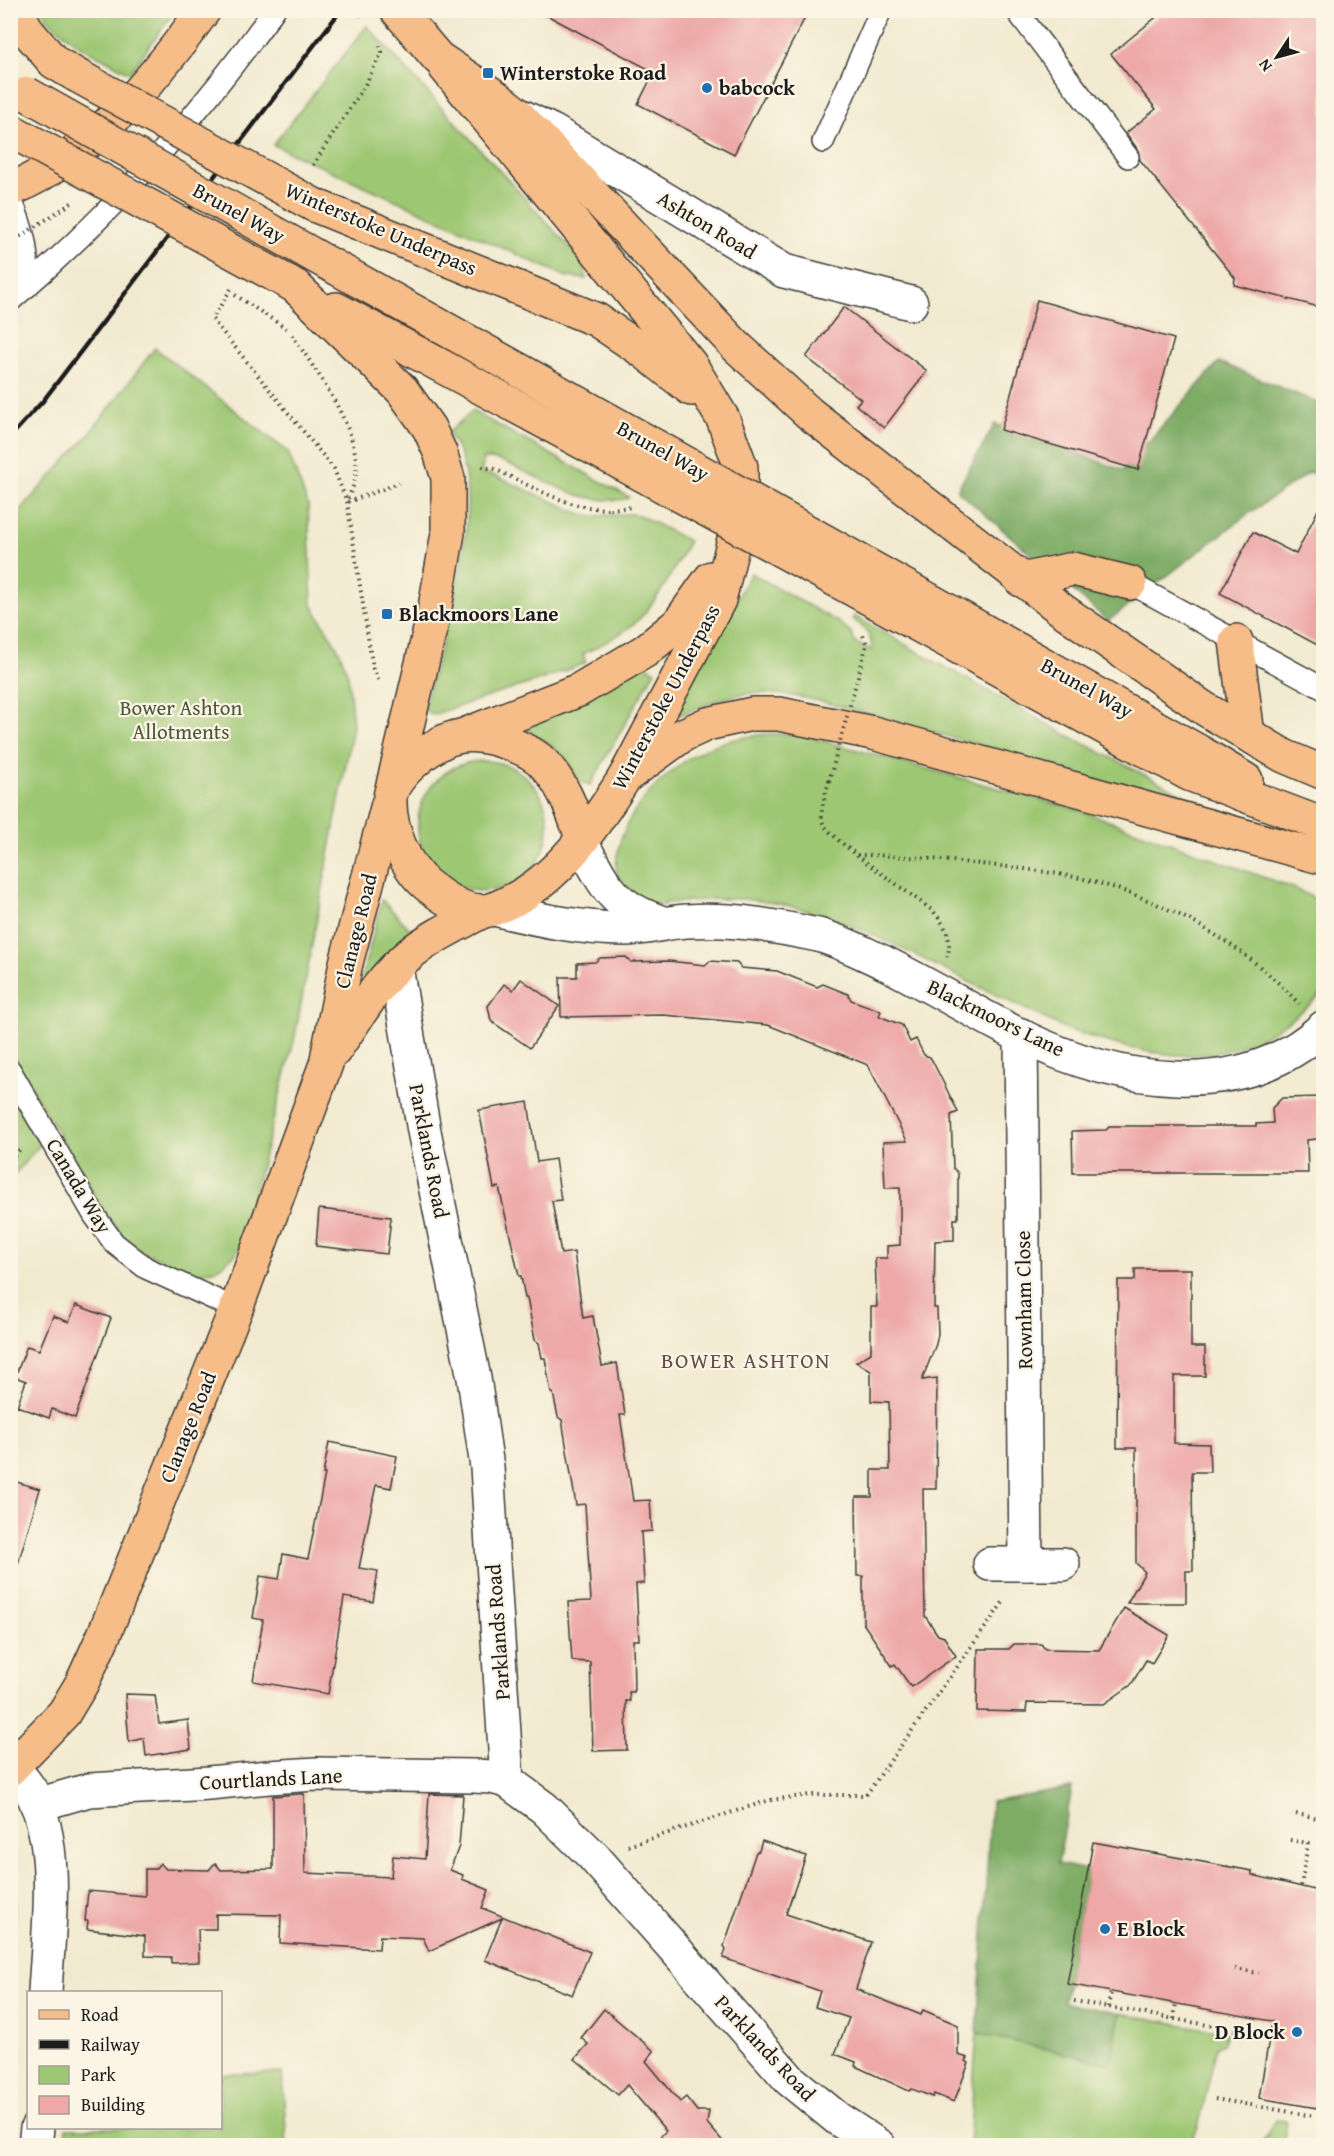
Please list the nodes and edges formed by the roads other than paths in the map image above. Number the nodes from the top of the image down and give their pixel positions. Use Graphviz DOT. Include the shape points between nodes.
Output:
graph roads {
  1 [pos="16,10"];
  2 [pos="204,10"];
  3 [pos="274,10"];
  4 [pos="397,10"];
  5 [pos="881,10"];
  6 [pos="1016,10"];
  7 [pos="438,58"];
  8 [pos="19,91"];
  9 [pos="516,114"];
  10 [pos="10,130"];
  11 [pos="823,142"];
  12 [pos="1128,157"];
  13 [pos="10,190"];
  14 [pos="10,198"];
  15 [pos="28,286"];
  16 [pos="295,286"];
  17 [pos="10,301"];
  18 [pos="911,303"];
  19 [pos="723,419"];
  20 [pos="655,482"];
  21 [pos="732,546"];
  22 [pos="1021,580"];
  23 [pos="1130,583"];
  24 [pos="1236,640"];
  25 [pos="1323,689"];
  26 [pos="1248,735"];
  27 [pos="463,736"];
  28 [pos="1323,773"];
  29 [pos="626,777"];
  30 [pos="391,794"];
  31 [pos="1318,823"];
  32 [pos="581,839"];
  33 [pos="1323,858"];
  34 [pos="488,910"];
  35 [pos="663,923"];
  36 [pos="396,967"];
  37 [pos="1323,1028"];
  38 [pos="1021,1035"];
  39 [pos="326,1064"];
  40 [pos="10,1070"];
  41 [pos="236,1309"];
  42 [pos="990,1564"];
  43 [pos="1026,1564"];
  44 [pos="1063,1564"];
  45 [pos="11,1768"];
  46 [pos="507,1781"];
  47 [pos="37,1805"];
  48 [pos="45,1991"];
  49 [pos="37,2129"];
  50 [pos="35,2145"];
  51 [pos="879,2145"];
  1 -- 19 [label="main road, Winterstoke Underpass, bridge" via="29,33 54,62 76,75 314,205 597,320 682,380"];
  2 -- 13 [label="main road" via="169,59 94,138 37,178"];
  3 -- 15 [label="lane" via="223,80 134,183"];
  4 -- 7 [label="main road, Winterstoke Underpass"];
  5 -- 11 [label="lane"];
  6 -- 12 [label="lane"];
  7 -- 9 [label="main road"];
  7 -- 19 [label="main road, Winterstoke Underpass" via="690,364"];
  8 -- 20 [label="main road, Brunel Way, bridge" via="306,251"];
  9 -- 18 [label="street, Ashton Road" via="552,130 784,271"];
  9 -- 22 [label="main road" via="736,346 810,413"];
  10 -- 16 [label="main road, Brunel Way, bridge"];
  14 -- 15 [label="lane" via="23,228"];
  15 -- 17 [label="lane"];
  16 -- 20 [label="main road, Brunel Way"];
  16 -- 30 [label="main road, Clanage Road" via="402,390 429,428 448,478 448,533 434,614"];
  19 -- 21 [label="main road, Winterstoke Underpass" via="741,467 741,511"];
  20 -- 31 [label="main road, Brunel Way, bridge" via="911,605 1189,774"];
  21 -- 27 [label="main road, Winterstoke Underpass" via="678,624 645,651 579,690"];
  21 -- 29 [label="main road, Winterstoke Underpass" via="719,600"];
  22 -- 23 [label="main road" via="1073,569"];
  22 -- 26 [label="main road"];
  23 -- 24 [label="lane"];
  24 -- 25 [label="lane"];
  24 -- 26 [label="main road"];
  26 -- 28 [label="main road"];
  27 -- 30 [label="main road" via="431,748 403,774"];
  27 -- 32 [label="main road" via="502,741 539,759 573,812"];
  29 -- 32 [label="main road, Winterstoke Underpass"];
  29 -- 33 [label="main road" via="683,735 707,724 752,714 779,714 873,733"];
  30 -- 34 [label="main road" via="393,823 401,848 424,882 460,906"];
  30 -- 39 [label="main road, Clanage Road" via="346,963"];
  32 -- 34 [label="main road" via="543,881 523,896"];
  32 -- 35 [label="street, Blackmoors Lane" via="619,902 639,915"];
  34 -- 35 [label="street, Blackmoors Lane" via="626,929"];
  34 -- 36 [label="main road, Clanage Road" via="421,946"];
  35 -- 38 [label="street, Blackmoors Lane" via="754,923 821,936 933,987"];
  36 -- 39 [label="main road, Clanage Road" via="380,984"];
  36 -- 46 [label="street, Parklands Road" via="424,1131 474,1378 487,1467"];
  37 -- 38 [label="street, Blackmoors Lane" via="1292,1052 1266,1065 1197,1079 1095,1064"];
  38 -- 43 [label="street, Rownham Close"];
  39 -- 41 [label="main road, Clanage Road"];
  40 -- 41 [label="lane, Canada Way" via="114,1243 146,1268"];
  41 -- 45 [label="main road, Clanage Road" via="82,1683 64,1713"];
  42 -- 43 [label="street"];
  43 -- 44 [label="street"];
  45 -- 47 [label="street" via="25,1782"];
  46 -- 47 [label="street, Courtlands Lane" via="474,1776 316,1774 89,1791"];
  46 -- 51 [label="street, Parklands Road" via="544,1808 593,1856 790,2080 838,2119"];
  47 -- 48 [label="street" via="51,1886"];
  49 -- 50 [label="street"];
}
